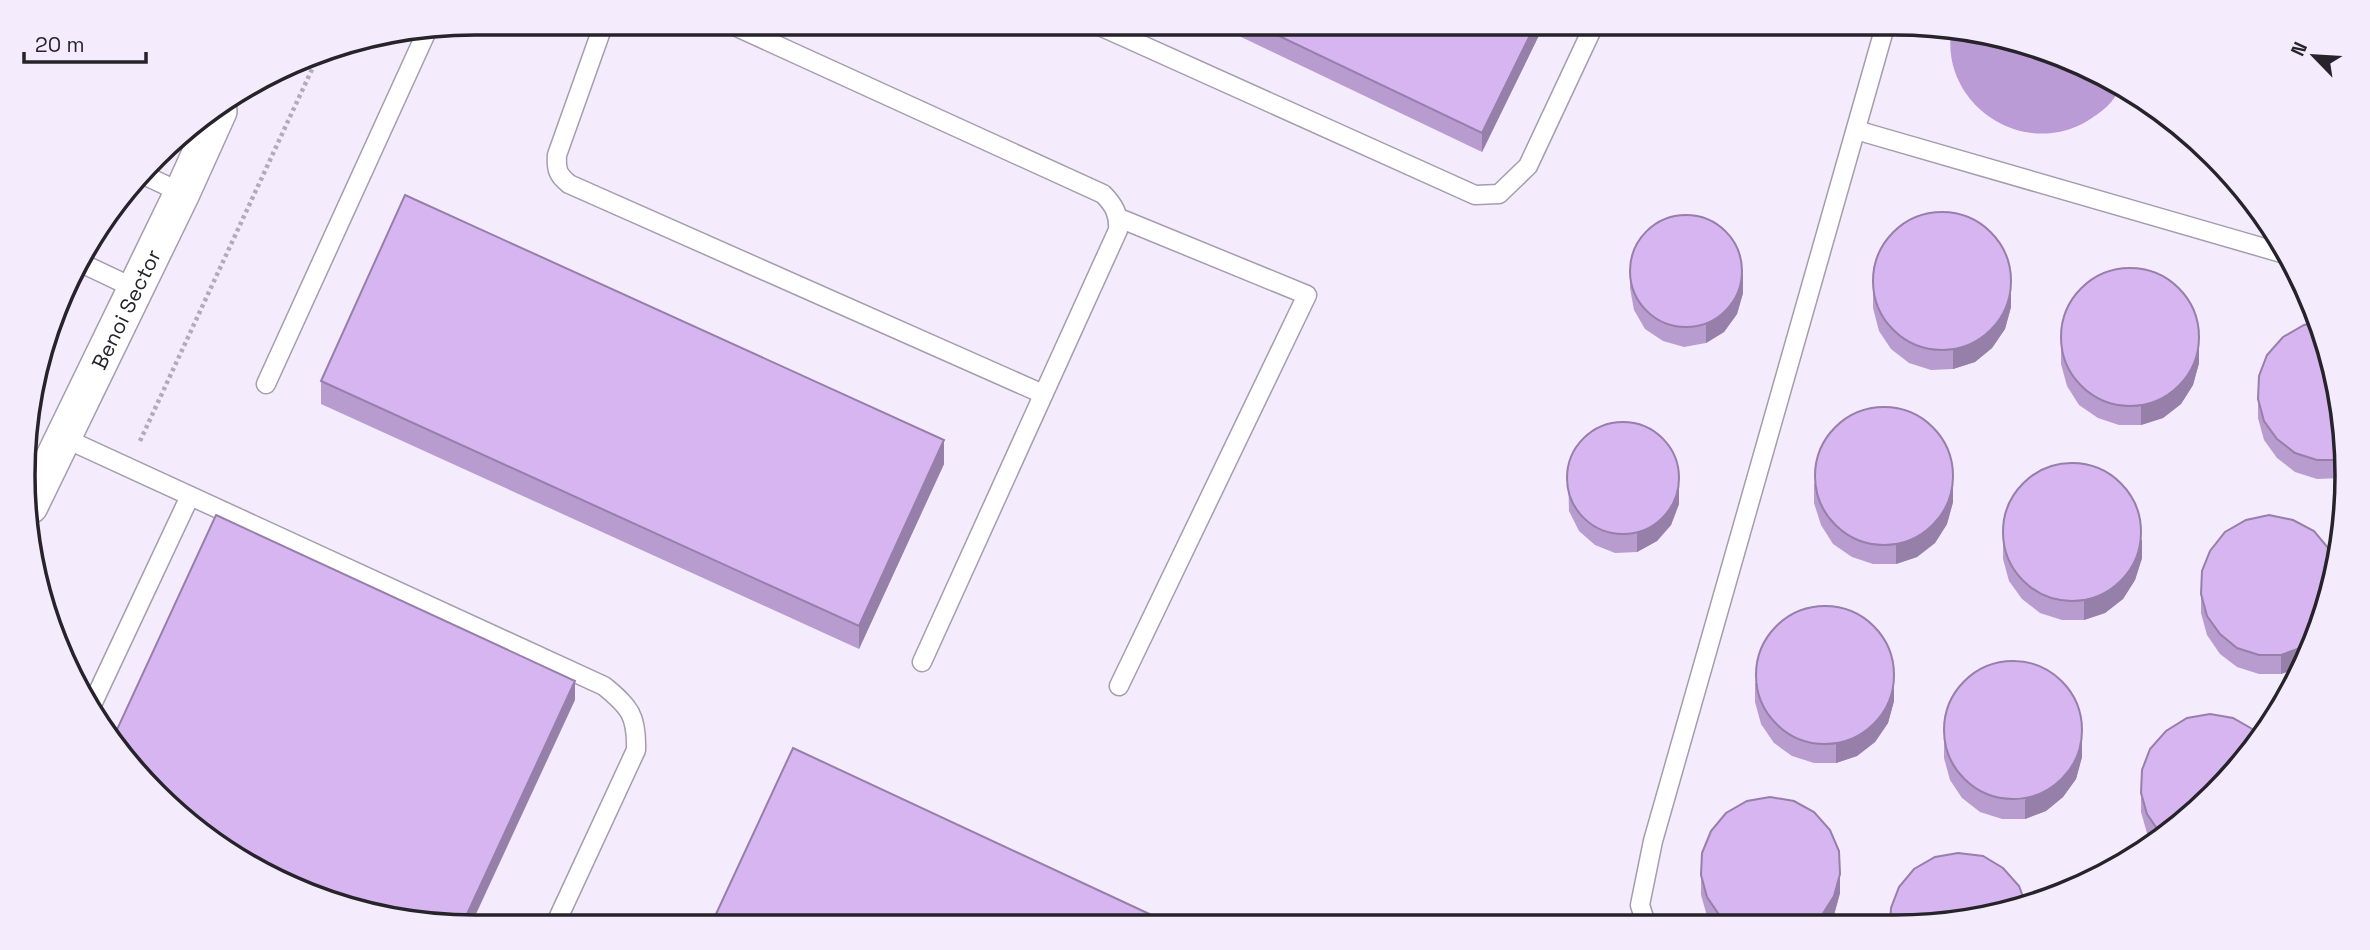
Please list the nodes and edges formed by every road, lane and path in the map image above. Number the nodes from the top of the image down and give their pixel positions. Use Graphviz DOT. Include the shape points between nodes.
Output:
graph roads {
  1 [pos="599,35"];
  2 [pos="754,35"];
  3 [pos="1120,35"];
  4 [pos="1589,35"];
  5 [pos="1883,35"];
  6 [pos="424,38"];
  7 [pos="314,66"];
  8 [pos="215,120"];
  9 [pos="1856,130"];
  10 [pos="151,178"];
  11 [pos="183,193"];
  12 [pos="1119,218"];
  13 [pos="2273,251"];
  14 [pos="88,266"];
  15 [pos="134,288"];
  16 [pos="266,384"];
  17 [pos="1043,394"];
  18 [pos="62,437"];
  19 [pos="127,467"];
  20 [pos="36,494"];
  21 [pos="190,496"];
  22 [pos="922,662"];
  23 [pos="1118,687"];
  24 [pos="95,697"];
  25 [pos="560,915"];
  26 [pos="1643,915"];
  1 -- 17 [label="lane" via="557,155 556,168 569,184"];
  2 -- 12 [label="lane" via="1103,194"];
  3 -- 4 [label="lane" via="1475,195 1499,194 1528,166"];
  5 -- 9 [label="lane"];
  6 -- 16 [label="lane"];
  7 -- 19 [label="path"];
  8 -- 11 [label="street, Benoi Sector"];
  9 -- 13 [label="lane"];
  9 -- 26 [label="lane" via="1653,842 1640,905"];
  10 -- 11 [label="lane"];
  11 -- 15 [label="street, Benoi Sector"];
  12 -- 17 [label="lane" via="1118,230"];
  12 -- 23 [label="lane" via="1307,295"];
  14 -- 15 [label="lane"];
  15 -- 18 [label="street, Benoi Sector"];
  17 -- 22 [label="lane"];
  18 -- 19 [label="lane"];
  18 -- 20 [label="street, Benoi Sector"];
  19 -- 21 [label="lane"];
  21 -- 24 [label="lane"];
  21 -- 25 [label="lane" via="604,686 625,703 637,726 636,750"];
}
